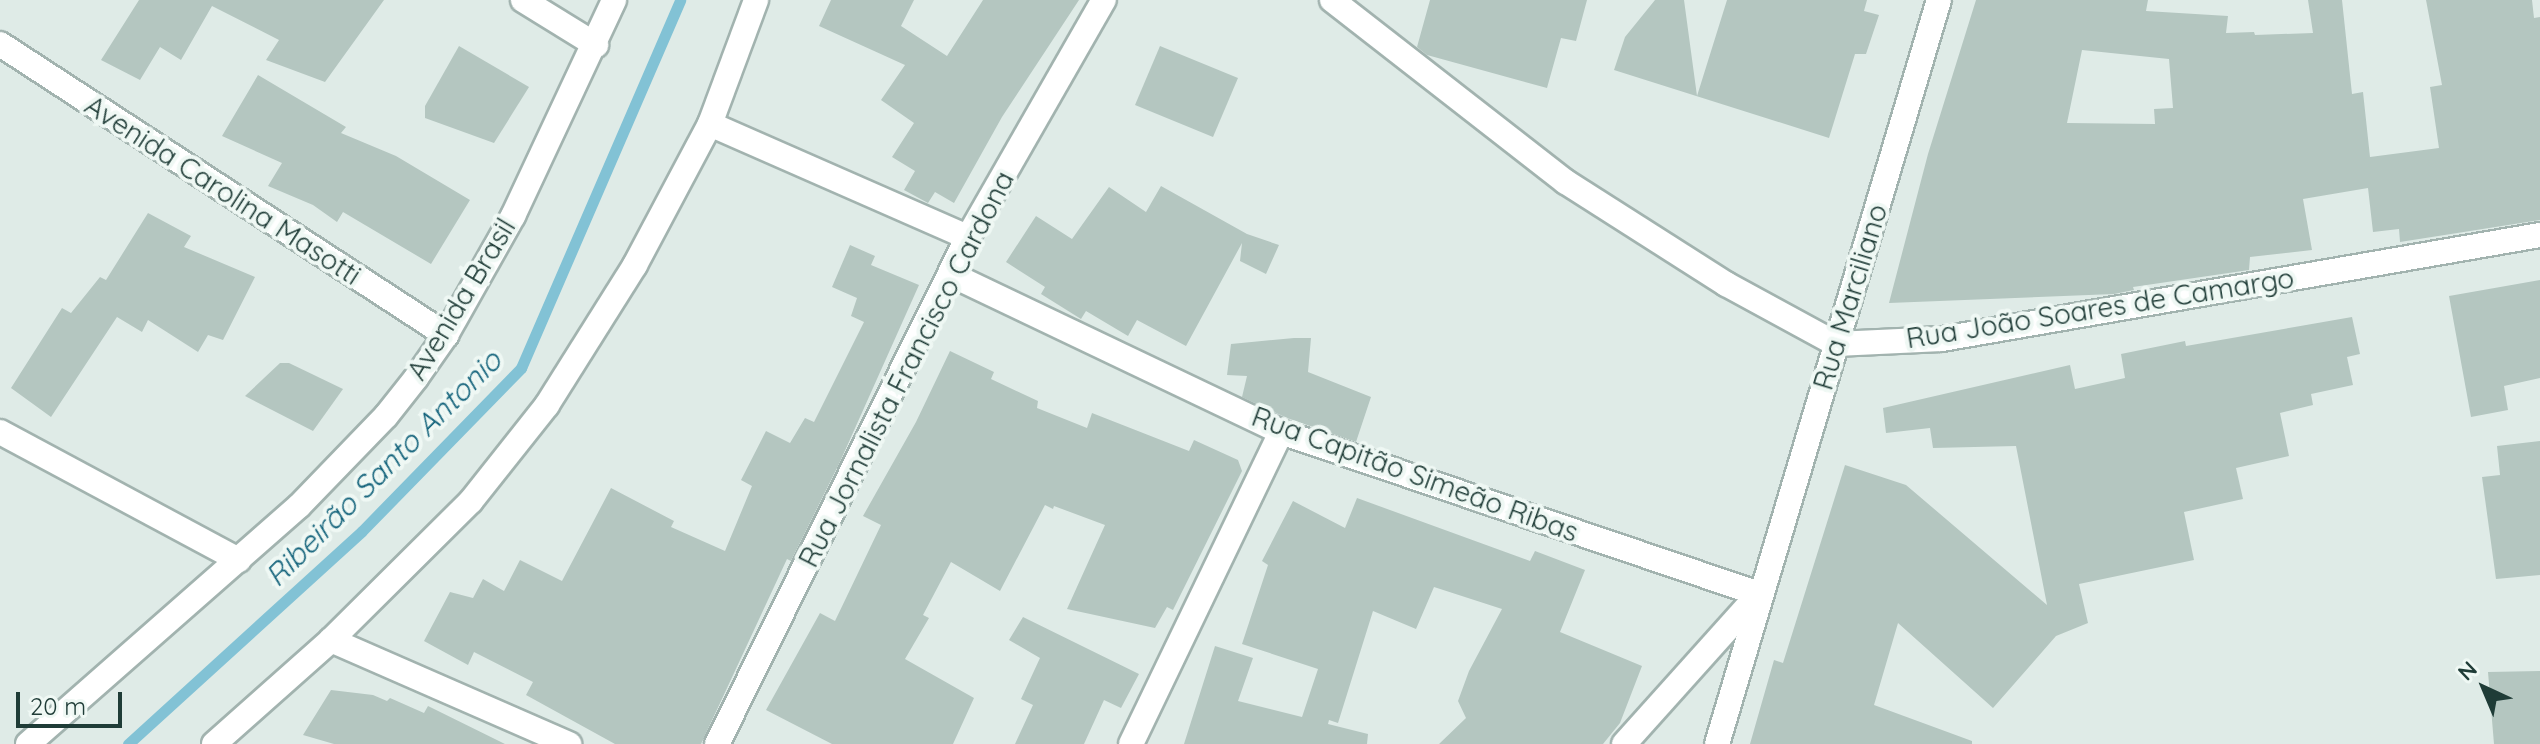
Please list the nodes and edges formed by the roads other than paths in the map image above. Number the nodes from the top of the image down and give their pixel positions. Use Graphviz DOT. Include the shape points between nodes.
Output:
graph roads {
  1 [pos="523,0"];
  2 [pos="614,0"];
  3 [pos="756,0"];
  4 [pos="1104,0"];
  5 [pos="1332,0"];
  6 [pos="1939,0"];
  7 [pos="0,44"];
  8 [pos="596,45"];
  9 [pos="710,124"];
  10 [pos="2540,235"];
  11 [pos="968,237"];
  12 [pos="950,274"];
  13 [pos="446,335"];
  14 [pos="1836,344"];
  15 [pos="0,432"];
  16 [pos="1281,432"];
  17 [pos="239,560"];
  18 [pos="1759,594"];
  19 [pos="331,640"];
  20 [pos="28,744"];
  21 [pos="214,744"];
  22 [pos="569,744"];
  23 [pos="717,744"];
  24 [pos="1131,744"];
  25 [pos="1624,744"];
  26 [pos="1717,744"];
  1 -- 8 [label="street"];
  2 -- 8 [label="street, Avenida Brasil"];
  3 -- 9 [label="street"];
  4 -- 11 [label="street, Rua Jornalista Francisco Cardona"];
  5 -- 14 [label="street" via="1566,182 1726,284"];
  6 -- 14 [label="street, Rua Marciliano"];
  7 -- 13 [label="street, Avenida Carolina Masotti"];
  8 -- 13 [label="street, Avenida Brasil" via="513,216"];
  9 -- 11 [label="street"];
  9 -- 19 [label="street" via="635,265 530,429 471,501"];
  10 -- 14 [label="street, Rua João Soares de Camargo" via="1942,339"];
  11 -- 12 [label="street, Rua Jornalista Francisco Cardona"];
  12 -- 16 [label="street, Rua Capitão Simeão Ribas"];
  12 -- 23 [label="street, Rua Jornalista Francisco Cardona"];
  13 -- 17 [label="street, Avenida Brasil" via="386,416"];
  14 -- 18 [label="street, Rua Marciliano"];
  15 -- 17 [label="street"];
  16 -- 18 [label="street, Rua Capitão Simeão Ribas"];
  16 -- 24 [label="street"];
  17 -- 20 [label="street, Avenida Brasil"];
  18 -- 25 [label="street"];
  18 -- 26 [label="street, Rua Marciliano"];
  19 -- 21 [label="street"];
  19 -- 22 [label="street"];
}
